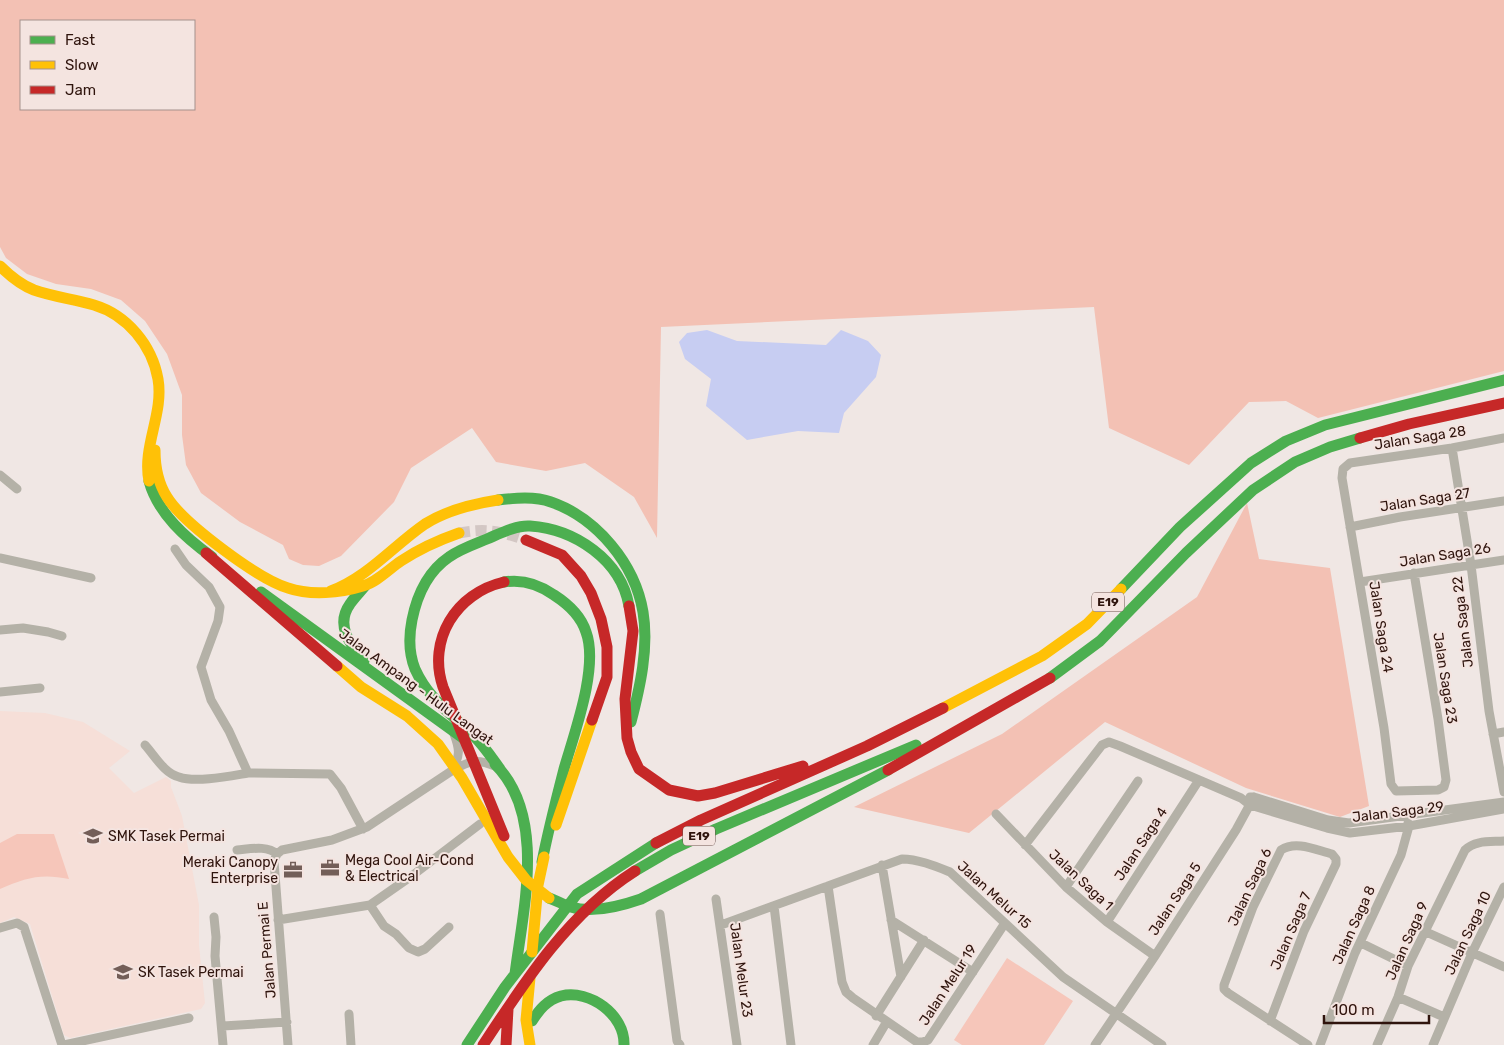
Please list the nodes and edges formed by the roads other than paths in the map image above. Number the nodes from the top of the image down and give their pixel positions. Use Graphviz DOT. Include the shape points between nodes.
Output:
graph roads {
  1 [pos="0,266"];
  2 [pos="1504,380"];
  3 [pos="1504,403"];
  4 [pos="154,424"];
  5 [pos="1504,438"];
  6 [pos="1452,448"];
  7 [pos="1343,469"];
  8 [pos="0,475"];
  9 [pos="17,489"];
  10 [pos="1504,501"];
  11 [pos="1462,508"];
  12 [pos="1350,527"];
  13 [pos="459,533"];
  14 [pos="526,540"];
  15 [pos="175,549"];
  16 [pos="206,553"];
  17 [pos="0,558"];
  18 [pos="1504,560"];
  19 [pos="1471,564"];
  20 [pos="1414,574"];
  21 [pos="91,578"];
  22 [pos="1360,582"];
  23 [pos="366,586"];
  24 [pos="331,591"];
  25 [pos="0,630"];
  26 [pos="62,636"];
  27 [pos="377,675"];
  28 [pos="40,688"];
  29 [pos="0,692"];
  30 [pos="982,717"];
  31 [pos="453,730"];
  32 [pos="1504,732"];
  33 [pos="1493,734"];
  34 [pos="627,738"];
  35 [pos="145,745"];
  36 [pos="867,746"];
  37 [pos="500,769"];
  38 [pos="453,770"];
  39 [pos="248,773"];
  40 [pos="1199,780"];
  41 [pos="1138,781"];
  42 [pos="1392,789"];
  43 [pos="1504,792"];
  44 [pos="1252,801"];
  45 [pos="1504,802"];
  46 [pos="1504,809"];
  47 [pos="996,814"];
  48 [pos="1406,816"];
  49 [pos="480,824"];
  50 [pos="1409,826"];
  51 [pos="363,829"];
  52 [pos="1504,841"];
  53 [pos="1025,845"];
  54 [pos="237,850"];
  55 [pos="277,854"];
  56 [pos="1332,854"];
  57 [pos="511,859"];
  58 [pos="542,862"];
  59 [pos="882,865"];
  60 [pos="828,886"];
  61 [pos="1066,887"];
  62 [pos="1504,887"];
  63 [pos="716,899"];
  64 [pos="370,905"];
  65 [pos="774,906"];
  66 [pos="660,914"];
  67 [pos="214,917"];
  68 [pos="278,920"];
  69 [pos="891,920"];
  70 [pos="1107,922"];
  71 [pos="1005,923"];
  72 [pos="721,925"];
  73 [pos="449,927"];
  74 [pos="0,928"];
  75 [pos="1424,931"];
  76 [pos="924,940"];
  77 [pos="1361,943"];
  78 [pos="1472,953"];
  79 [pos="1155,956"];
  80 [pos="1408,966"];
  81 [pos="1504,967"];
  82 [pos="973,972"];
  83 [pos="900,977"];
  84 [pos="1398,997"];
  85 [pos="349,1014"];
  86 [pos="1116,1014"];
  87 [pos="876,1016"];
  88 [pos="1444,1017"];
  89 [pos="189,1018"];
  90 [pos="1270,1021"];
  91 [pos="287,1022"];
  92 [pos="532,1022"];
  93 [pos="886,1023"];
  94 [pos="222,1026"];
  95 [pos="506,1039"];
  96 [pos="63,1045"];
  97 [pos="223,1045"];
  98 [pos="288,1045"];
  99 [pos="352,1045"];
  100 [pos="467,1045"];
  101 [pos="483,1045"];
  102 [pos="530,1045"];
  103 [pos="624,1045"];
  104 [pos="680,1045"];
  105 [pos="737,1045"];
  106 [pos="791,1045"];
  107 [pos="873,1045"];
  108 [pos="1095,1045"];
  109 [pos="1162,1045"];
  110 [pos="1308,1045"];
  111 [pos="1320,1045"];
  112 [pos="1377,1045"];
  113 [pos="1432,1045"];
  1 -- 4 [label="main road, Jalan Ampang - Hulu Langat" via="9,275 40,292 111,310 132,327 158,374 159,405"];
  2 -- 36 [label="main road, E19" via="1325,425 1286,441 1251,463 1180,527 1088,624 1042,656"];
  3 -- 30 [label="main road, E19" via="1409,424 1330,447 1295,462 1253,490 1100,641 1050,678"];
  4 -- 16 [label="main road, Jalan Ampang - Hulu Langat" via="147,472 153,490 172,521"];
  4 -- 24 [label="main road, Jalan Ampang - Hulu Langat" via="155,462 160,484 170,502 186,519 258,573 288,588"];
  5 -- 6 [label="street, Jalan Saga 28"];
  6 -- 7 [label="street, Jalan Saga 28" via="1350,463"];
  6 -- 11 [label="street, Jalan Saga 22"];
  7 -- 12 [label="street, Jalan Saga 24"];
  8 -- 9 [label="street"];
  10 -- 11 [label="street, Jalan Saga 27"];
  11 -- 12 [label="street, Jalan Saga 27"];
  11 -- 19 [label="street, Jalan Saga 22"];
  12 -- 22 [label="street, Jalan Saga 24"];
  13 -- 23 [label="main road, Jalan Ampang - Hulu Langat" via="437,540 403,559"];
  14 -- 58 [label="main road" via="562,555 581,576 601,619 607,647 607,677"];
  15 -- 39 [label="street" via="209,587 220,607 201,667 211,700"];
  16 -- 27 [label="main road, Jalan Ampang - Hulu Langat"];
  16 -- 57 [label="main road" via="361,687 396,708 434,738 464,780 500,847"];
  17 -- 21 [label="street"];
  18 -- 19 [label="street, Jalan Saga 26"];
  19 -- 20 [label="street, Jalan Saga 26"];
  19 -- 33 [label="street, Jalan Saga 22"];
  20 -- 22 [label="street, Jalan Saga 26"];
  20 -- 42 [label="street, Jalan Saga 23" via="1446,780 1444,787 1438,790"];
  22 -- 42 [label="street, Jalan Saga 24"];
  23 -- 24 [label="main road, Jalan Ampang - Hulu Langat"];
  23 -- 27 [label="main road" via="346,611 343,627 350,645"];
  24 -- 34 [label="main road" via="354,581 433,519 455,509 519,498 550,501 593,526 612,545 633,579 643,612 644,652"];
  25 -- 26 [label="street" via="22,628"];
  27 -- 31 [label="main road, Jalan Ampang - Hulu Langat"];
  28 -- 29 [label="street"];
  30 -- 57 [label="main road" via="858,787 641,900 603,910 581,910 560,904 531,886"];
  30 -- 101 [label="main road, E19" via="707,832 630,873 589,906 560,939"];
  31 -- 37 [label="main road, Jalan Ampang - Hulu Langat"];
  31 -- 38 [label="street" via="459,757"];
  32 -- 33 [label="street"];
  33 -- 43 [label="street, Jalan Saga 22"];
  34 -- 36 [label="main road" via="639,769 669,790 698,796"];
  34 -- 37 [label="main road" via="625,699 634,631 627,596 613,568 590,546 558,532 529,526 504,532 449,558 427,579 416,600 410,635 414,667 429,694 475,737"];
  35 -- 39 [label="street" via="165,768 179,777 198,779"];
  36 -- 100 [label="main road, E19" via="662,839 577,894 505,987"];
  37 -- 38 [label="street" via="482,761 467,763"];
  37 -- 95 [label="main road, Jalan Ampang - Hulu Langat" via="518,799 527,833 529,862"];
  38 -- 51 [label="street"];
  39 -- 51 [label="street" via="330,774"];
  40 -- 44 [label="street, Jalan Saga 29"];
  40 -- 53 [label="street, Jalan Saga 29" via="1120,746 1109,742 1102,744"];
  40 -- 70 [label="street, Jalan Saga 4"];
  41 -- 61 [label="street"];
  44 -- 48 [label="street, Jalan Saga 29" via="1349,823"];
  44 -- 50 [label="street, Jalan Saga 29" via="1350,833"];
  44 -- 79 [label="street, Jalan Saga 5"];
  45 -- 48 [label="street, Jalan Saga 29"];
  46 -- 50 [label="street, Jalan Saga 29"];
  47 -- 53 [label="street, Jalan Saga 1"];
  48 -- 50 [label="street"];
  49 -- 64 [label="street"];
  50 -- 77 [label="street, Jalan Saga 8" via="1401,855"];
  51 -- 55 [label="street"];
  52 -- 75 [label="street, Jalan Saga 9" via="1475,843 1465,850"];
  53 -- 61 [label="street, Jalan Saga 1"];
  54 -- 55 [label="street" via="263,849"];
  55 -- 68 [label="street, Jalan Permai E" via="274,861"];
  56 -- 90 [label="street, Jalan Saga 7" via="1336,864 1304,931"];
  56 -- 90 [label="street, Jalan Saga 6" via="1295,845 1281,850 1254,907 1224,985 1228,994"];
  57 -- 58 [label="main road" via="464,741 438,664 446,624 466,599 495,584 510,581 532,584 557,595 582,622 589,642 589,663 580,713 548,825"];
  58 -- 102 [label="main road" via="526,1020"];
  59 -- 60 [label="street, Jalan Melur 15"];
  59 -- 69 [label="street"];
  59 -- 71 [label="street, Jalan Melur 15" via="910,859 950,872"];
  60 -- 65 [label="street, Jalan Melur 15"];
  60 -- 87 [label="street, Jalan Melur 19" via="842,982 846,992"];
  61 -- 70 [label="street, Jalan Saga 1"];
  62 -- 78 [label="street, Jalan Saga 10"];
  63 -- 72 [label="street, Jalan Melur 23"];
  64 -- 68 [label="street"];
  64 -- 73 [label="street" via="384,926 418,952"];
  65 -- 72 [label="street, Jalan Melur 15"];
  65 -- 106 [label="street"];
  66 -- 104 [label="street"];
  67 -- 94 [label="street"];
  68 -- 91 [label="street, Jalan Permai E"];
  69 -- 76 [label="street"];
  69 -- 83 [label="street"];
  70 -- 79 [label="street, Jalan Saga 1"];
  71 -- 82 [label="street, Jalan Melur 19"];
  71 -- 86 [label="street, Jalan Melur 15" via="1063,977"];
  72 -- 105 [label="street, Jalan Melur 23"];
  74 -- 96 [label="street" via="17,923 24,927"];
  75 -- 78 [label="street"];
  75 -- 80 [label="street, Jalan Saga 9"];
  76 -- 82 [label="street"];
  76 -- 83 [label="street"];
  77 -- 80 [label="street"];
  77 -- 111 [label="street, Jalan Saga 8"];
  78 -- 81 [label="street"];
  78 -- 88 [label="street, Jalan Saga 10"];
  79 -- 86 [label="street, Jalan Saga 5"];
  80 -- 84 [label="street, Jalan Saga 9"];
  82 -- 93 [label="street, Jalan Melur 19" via="928,1040 917,1042"];
  83 -- 87 [label="street"];
  84 -- 88 [label="street"];
  84 -- 112 [label="street, Jalan Saga 9"];
  85 -- 99 [label="street"];
  86 -- 108 [label="street, Jalan Saga 5"];
  86 -- 109 [label="street, Jalan Melur 15"];
  87 -- 93 [label="street, Jalan Melur 19"];
  88 -- 113 [label="street, Jalan Saga 10"];
  89 -- 96 [label="street"];
  90 -- 110 [label="street"];
  91 -- 94 [label="street"];
  91 -- 98 [label="street, Jalan Permai E"];
  92 -- 103 [label="main road" via="544,1004 562,995 594,999 618,1022"];
  93 -- 107 [label="street"];
  94 -- 97 [label="street"];
}
